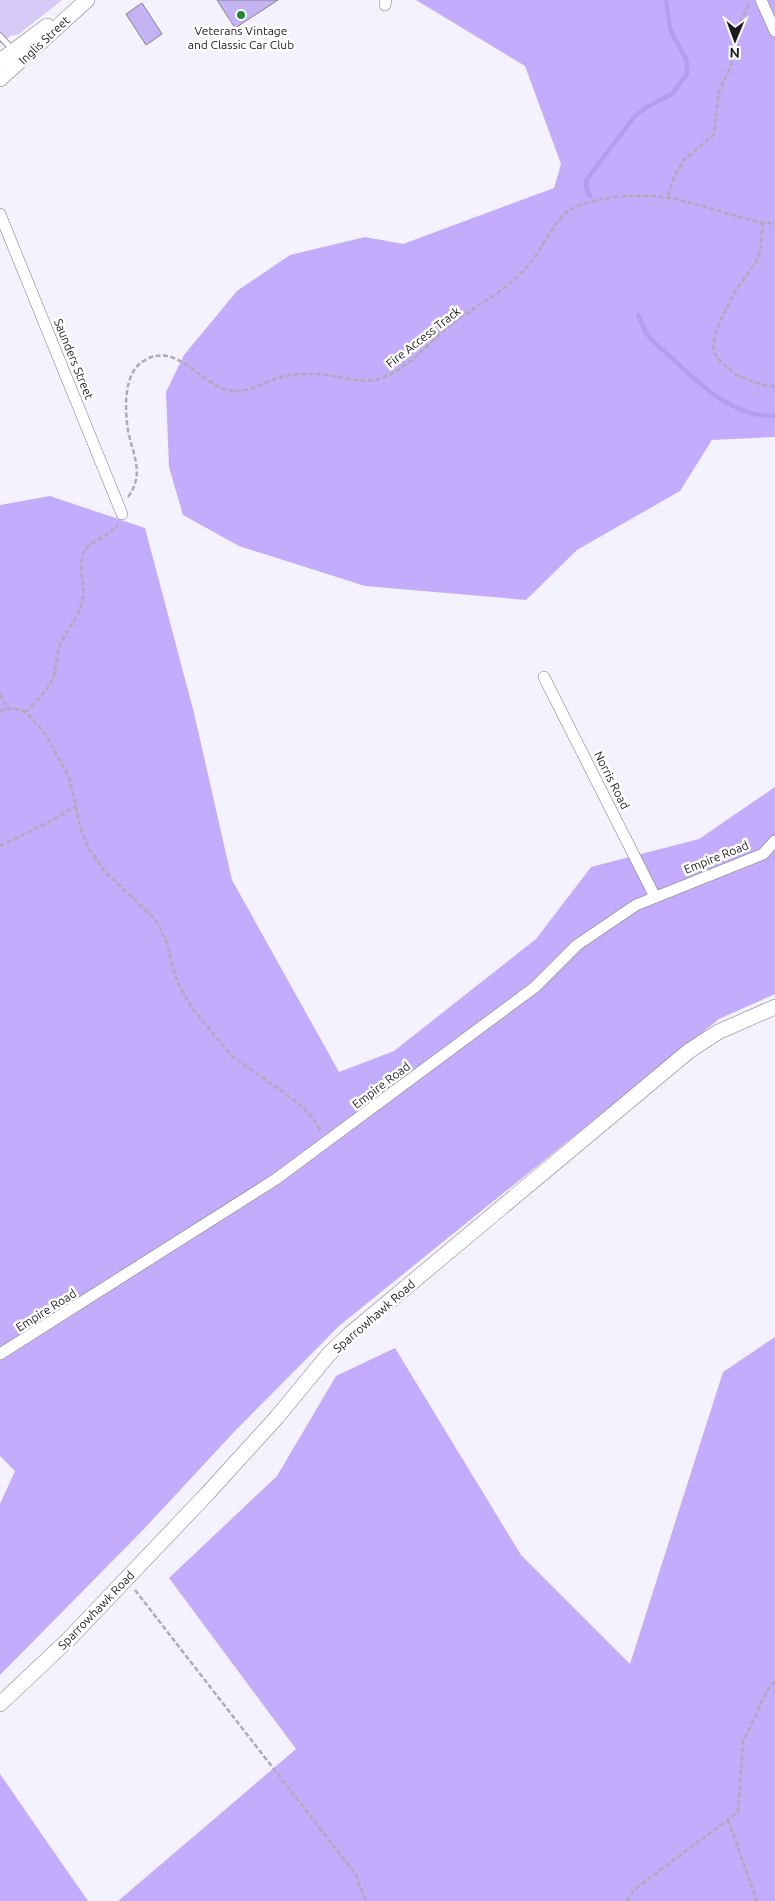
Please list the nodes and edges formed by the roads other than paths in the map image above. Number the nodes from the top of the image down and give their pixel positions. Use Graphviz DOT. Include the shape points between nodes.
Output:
graph roads {
  1 [pos="82,0"];
  2 [pos="87,0"];
  3 [pos="761,0"];
  4 [pos="775,31"];
  5 [pos="0,36"];
  6 [pos="14,51"];
  7 [pos="0,61"];
  8 [pos="0,79"];
  9 [pos="0,214"];
  10 [pos="120,509"];
  11 [pos="544,677"];
  12 [pos="775,841"];
  13 [pos="656,896"];
  14 [pos="775,1007"];
  15 [pos="0,1354"];
  16 [pos="0,1704"];
  1 -- 6 [label="street, Inglis Street"];
  2 -- 8 [label="street, Inglis Street"];
  3 -- 4 [label="street"];
  5 -- 6 [label="lane"];
  6 -- 7 [label="street, Inglis Street"];
  9 -- 10 [label="street, Saunders Street"];
  11 -- 13 [label="street, Norris Road"];
  12 -- 13 [label="street, Empire Road" via="763,854"];
  13 -- 15 [label="street, Empire Road" via="636,904 577,945 535,987 268,1185"];
  14 -- 16 [label="street, Sparrowhawk Road" via="718,1032 688,1051 350,1334 249,1449 69,1639"];
}
